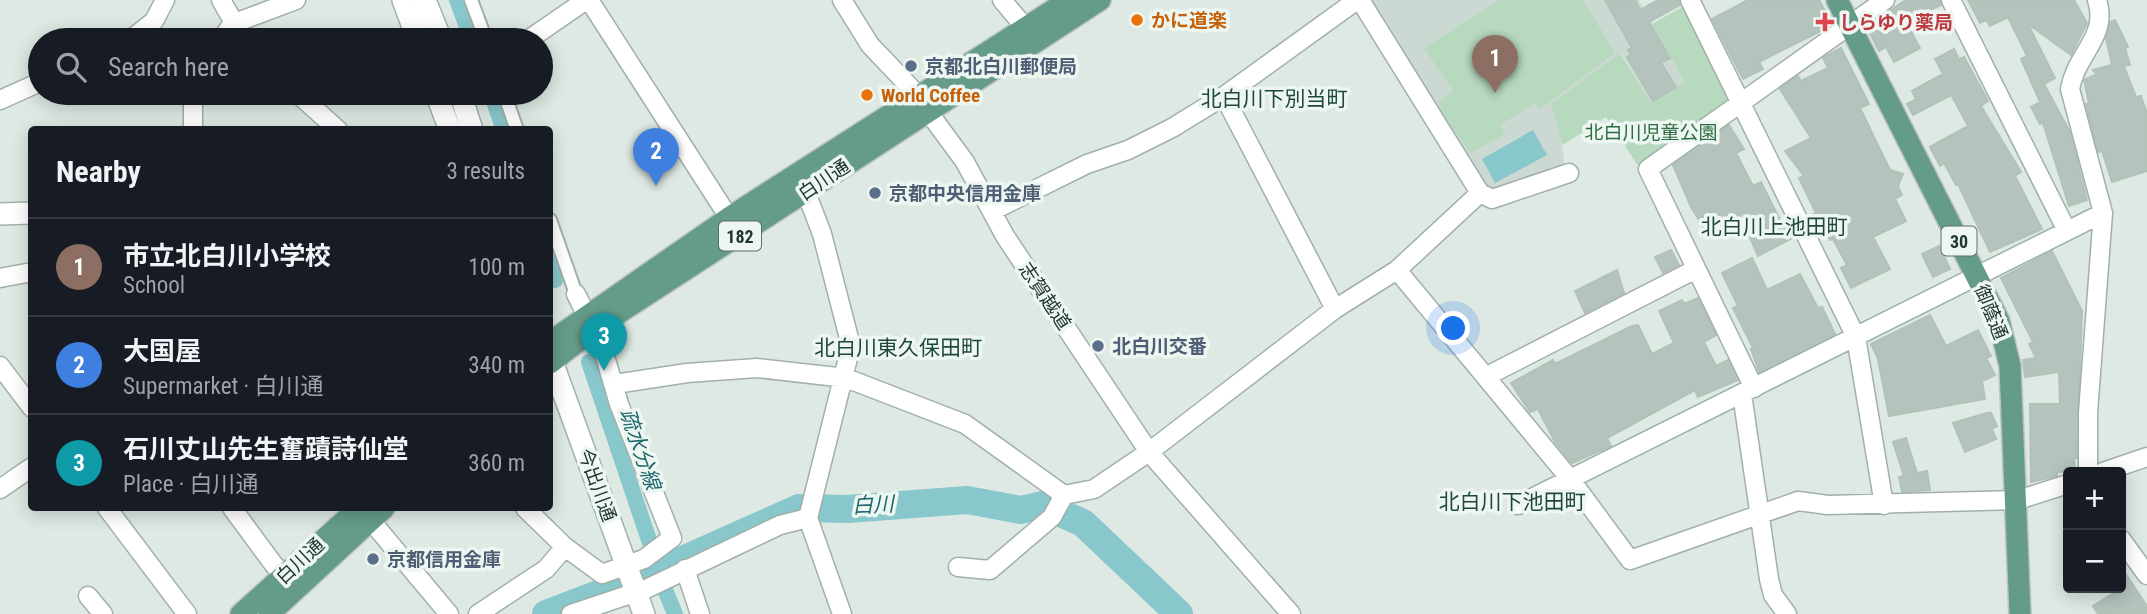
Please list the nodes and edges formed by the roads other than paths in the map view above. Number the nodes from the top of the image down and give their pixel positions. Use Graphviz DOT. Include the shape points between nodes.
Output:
graph roads {
  1 [pos="165,0"];
  2 [pos="221,0"];
  3 [pos="296,0"];
  4 [pos="403,0"];
  5 [pos="425,0"];
  6 [pos="471,0"];
  7 [pos="588,0"];
  8 [pos="842,0"];
  9 [pos="1002,0"];
  10 [pos="1069,0"];
  11 [pos="1100,0"];
  12 [pos="1358,0"];
  13 [pos="1690,0"];
  14 [pos="1837,0"];
  15 [pos="1885,0"];
  16 [pos="1951,0"];
  17 [pos="2097,0"];
  18 [pos="232,24"];
  19 [pos="1849,26"];
  20 [pos="145,28"];
  21 [pos="229,28"];
  22 [pos="235,28"];
  23 [pos="414,28"];
  24 [pos="436,28"];
  25 [pos="482,28"];
  26 [pos="546,28"];
  27 [pos="1031,34"];
  28 [pos="28,85"];
  29 [pos="2,93"];
  30 [pos="1224,96"];
  31 [pos="1742,100"];
  32 [pos="923,104"];
  33 [pos="193,105"];
  34 [pos="310,105"];
  35 [pos="445,105"];
  36 [pos="458,105"];
  37 [pos="508,105"];
  38 [pos="192,126"];
  39 [pos="334,126"];
  40 [pos="455,126"];
  41 [pos="516,126"];
  42 [pos="1569,173"];
  43 [pos="802,182"];
  44 [pos="1480,193"];
  45 [pos="992,211"];
  46 [pos="28,213"];
  47 [pos="2103,213"];
  48 [pos="0,214"];
  49 [pos="730,217"];
  50 [pos="553,229"];
  51 [pos="2067,231"];
  52 [pos="739,236"];
  53 [pos="1696,269"];
  54 [pos="1397,270"];
  55 [pos="28,273"];
  56 [pos="1976,276"];
  57 [pos="0,278"];
  58 [pos="576,294"];
  59 [pos="1335,309"];
  60 [pos="590,322"];
  61 [pos="1856,337"];
  62 [pos="553,353"];
  63 [pos="553,364"];
  64 [pos="0,366"];
  65 [pos="1487,376"];
  66 [pos="846,378"];
  67 [pos="615,384"];
  68 [pos="1748,391"];
  69 [pos="28,403"];
  70 [pos="1149,452"];
  71 [pos="2147,457"];
  72 [pos="2088,467"];
  73 [pos="2118,467"];
  74 [pos="28,470"];
  75 [pos="1571,480"];
  76 [pos="2063,486"];
  77 [pos="0,489"];
  78 [pos="1063,498"];
  79 [pos="2018,500"];
  80 [pos="1518,505"];
  81 [pos="1884,505"];
  82 [pos="810,510"];
  83 [pos="109,511"];
  84 [pos="234,511"];
  85 [pos="368,511"];
  86 [pos="528,511"];
  87 [pos="1760,516"];
  88 [pos="565,547"];
  89 [pos="2126,547"];
  90 [pos="958,567"];
  91 [pos="685,569"];
  92 [pos="982,569"];
  93 [pos="2147,575"];
  94 [pos="631,579"];
  95 [pos="291,581"];
  96 [pos="982,588"];
  97 [pos="88,596"];
  98 [pos="274,612"];
  99 [pos="103,614"];
  100 [pos="187,614"];
  101 [pos="241,614"];
  102 [pos="449,614"];
  103 [pos="478,614"];
  104 [pos="572,614"];
  105 [pos="644,614"];
  106 [pos="700,614"];
  107 [pos="842,614"];
  108 [pos="1292,614"];
  109 [pos="1787,614"];
  110 [pos="2020,614"];
  1 -- 20 [label="street"];
  2 -- 18 [label="street"];
  3 -- 18 [label="street"];
  4 -- 23 [label="main road"];
  5 -- 24 [label="main road"];
  6 -- 25 [label="street"];
  7 -- 26 [label="street"];
  7 -- 49 [label="street"];
  8 -- 32 [label="street, 志賀越道" via="870,45"];
  9 -- 27 [label="street"];
  10 -- 27 [label="main road, 白川通 / 182"];
  11 -- 27 [label="main road, 白川通 / 182"];
  12 -- 30 [label="street"];
  12 -- 44 [label="street"];
  13 -- 31 [label="street"];
  14 -- 19 [label="main road, 御蔭通 / 30"];
  15 -- 19 [label="street"];
  16 -- 51 [label="street"];
  17 -- 47 [label="street" via="2099,33 2088,46 2070,89"];
  18 -- 21 [label="street"];
  18 -- 22 [label="street"];
  19 -- 31 [label="street"];
  19 -- 56 [label="main road, 御蔭通 / 30"];
  27 -- 32 [label="main road, 白川通 / 182"];
  28 -- 29 [label="street"];
  30 -- 45 [label="street" via="1128,150 1087,164"];
  30 -- 59 [label="street"];
  31 -- 53 [label="street" via="1648,169"];
  31 -- 61 [label="street"];
  32 -- 43 [label="main road, 白川通 / 182"];
  32 -- 45 [label="street, 志賀越道" via="965,162"];
  33 -- 38 [label="street"];
  34 -- 39 [label="street"];
  35 -- 40 [label="main road"];
  36 -- 40 [label="main road"];
  37 -- 41 [label="street"];
  42 -- 44 [label="street" via="1492,199"];
  43 -- 49 [label="main road, 白川通 / 182"];
  43 -- 52 [label="main road, 白川通 / 182"];
  43 -- 66 [label="street" via="822,234 851,346"];
  44 -- 54 [label="street"];
  45 -- 70 [label="street, 志賀越道"];
  46 -- 48 [label="main road"];
  47 -- 51 [label="street"];
  47 -- 72 [label="street"];
  49 -- 52 [label="street"];
  49 -- 60 [label="main road, 白川通 / 182"];
  50 -- 58 [label="street"];
  51 -- 56 [label="street"];
  52 -- 60 [label="main road, 白川通 / 182"];
  53 -- 65 [label="street"];
  53 -- 68 [label="street"];
  54 -- 59 [label="street"];
  54 -- 65 [label="street"];
  55 -- 57 [label="street"];
  56 -- 61 [label="street"];
  56 -- 79 [label="main road, 御蔭通 / 30" via="1999,321 2010,366"];
  58 -- 60 [label="street"];
  59 -- 70 [label="street"];
  60 -- 62 [label="main road, 白川通 / 182"];
  60 -- 67 [label="street"];
  61 -- 68 [label="street"];
  61 -- 81 [label="street"];
  63 -- 94 [label="main road, 今出川通"];
  64 -- 69 [label="street"];
  65 -- 75 [label="street"];
  66 -- 67 [label="street" via="757,368"];
  66 -- 78 [label="street" via="965,424"];
  66 -- 82 [label="street"];
  67 -- 94 [label="street" via="672,538"];
  68 -- 75 [label="street"];
  68 -- 87 [label="street"];
  70 -- 78 [label="street" via="1094,489"];
  70 -- 108 [label="street, 志賀越道"];
  71 -- 73 [label="street"];
  74 -- 77 [label="street"];
  75 -- 80 [label="street"];
  75 -- 87 [label="street" via="1630,560"];
  76 -- 79 [label="street"];
  78 -- 92 [label="street" via="1052,517 990,570"];
  79 -- 81 [label="street"];
  79 -- 110 [label="main road, 御蔭通 / 30"];
  81 -- 87 [label="street" via="1798,501"];
  82 -- 91 [label="street"];
  82 -- 107 [label="street"];
  83 -- 100 [label="street"];
  84 -- 95 [label="street"];
  85 -- 95 [label="main road, 白川通"];
  85 -- 102 [label="street"];
  86 -- 88 [label="street"];
  87 -- 109 [label="street" via="1773,595"];
  88 -- 94 [label="street" via="602,574"];
  88 -- 103 [label="street" via="546,569"];
  89 -- 93 [label="street"];
  90 -- 92 [label="street"];
  91 -- 94 [label="street"];
  91 -- 106 [label="street"];
  92 -- 96 [label="street"];
  94 -- 104 [label="street"];
  94 -- 105 [label="main road, 今出川通"];
  95 -- 98 [label="main road, 白川通"];
  95 -- 101 [label="main road, 白川通"];
  97 -- 99 [label="street"];
}
